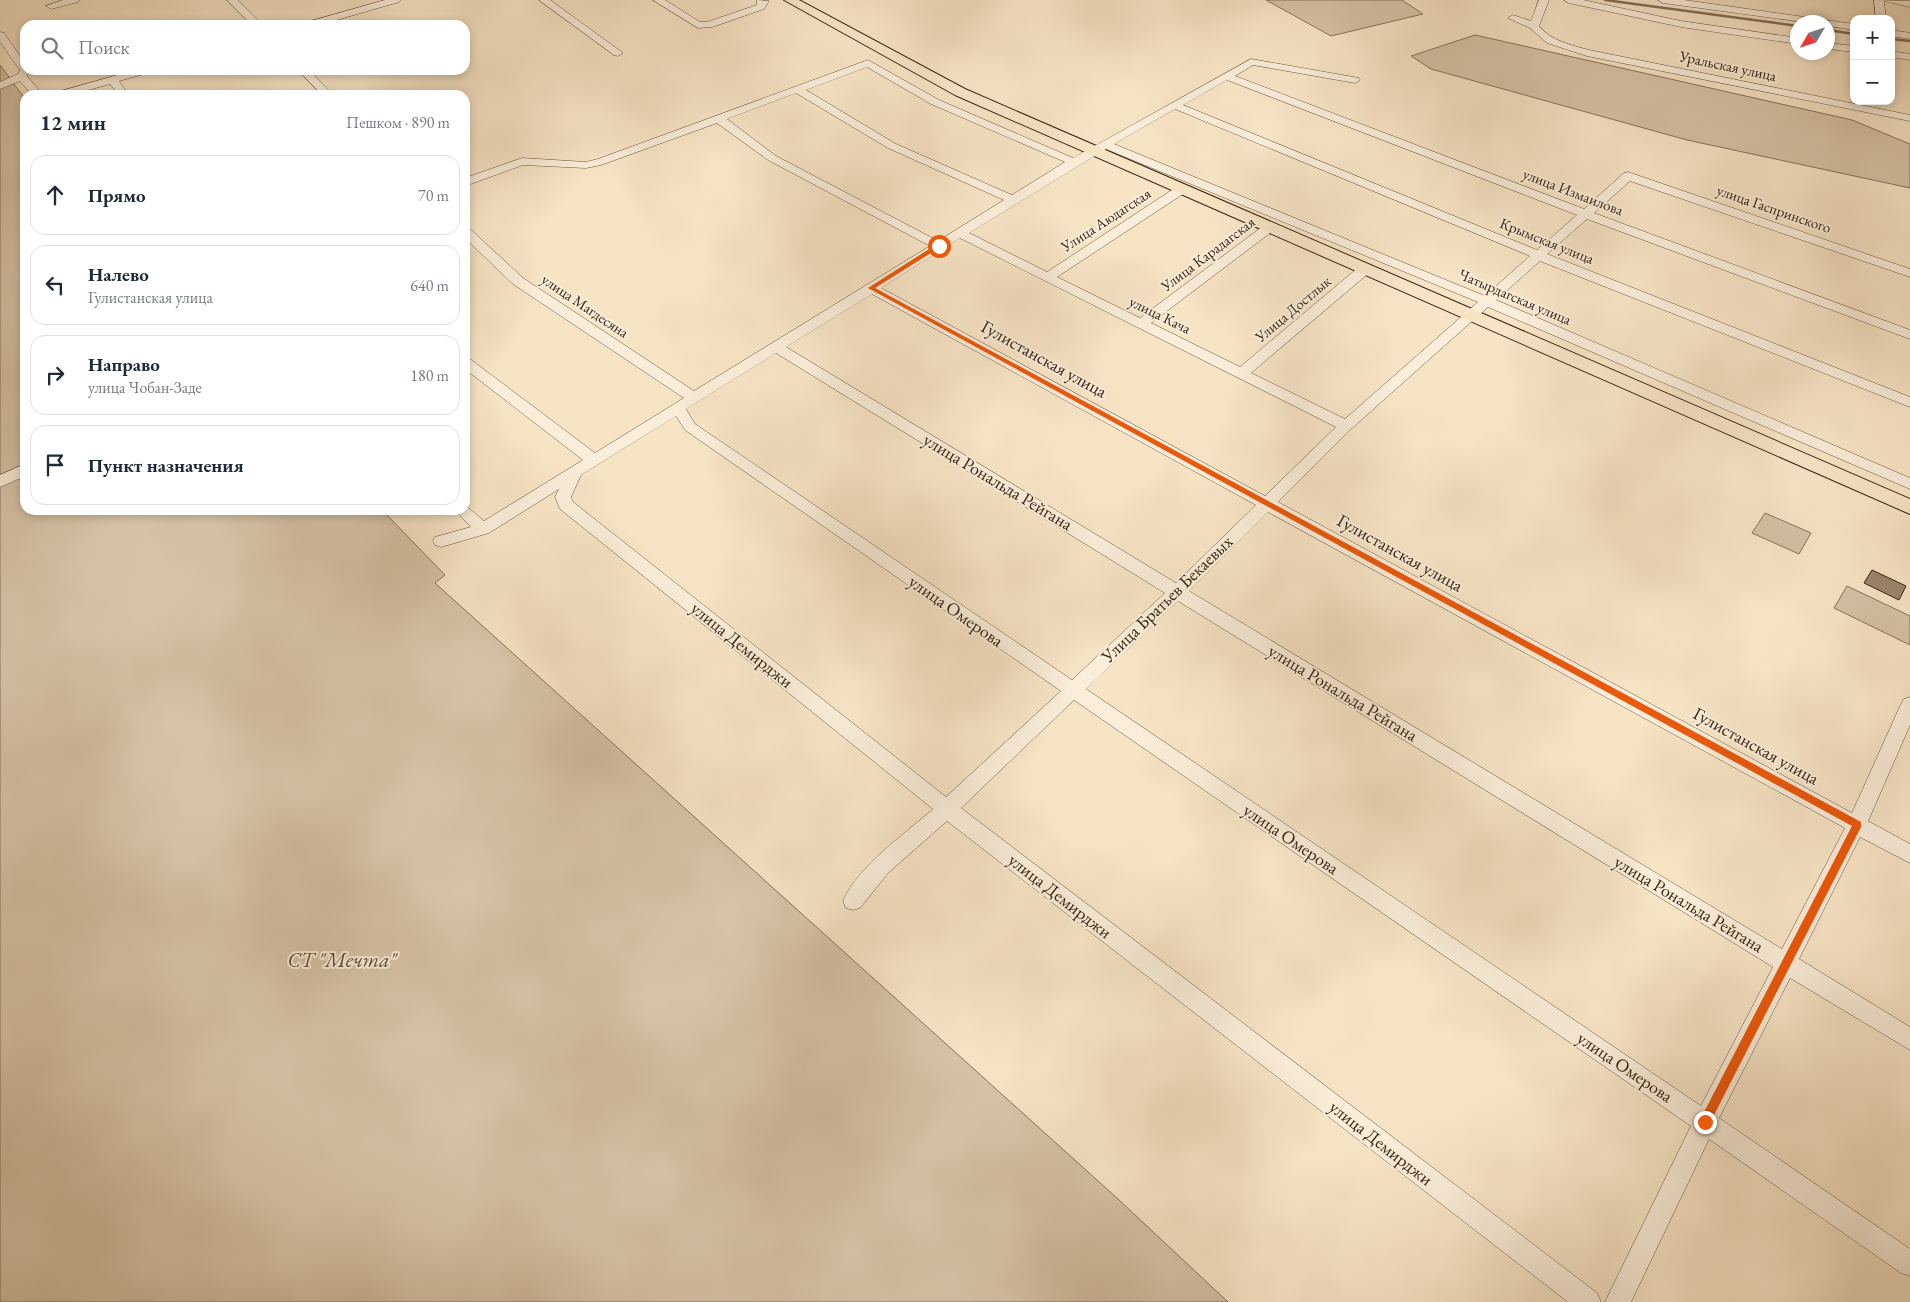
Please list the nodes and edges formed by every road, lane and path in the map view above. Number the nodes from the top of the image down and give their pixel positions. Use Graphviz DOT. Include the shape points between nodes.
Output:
graph roads {
  1 [pos="75,0"];
  2 [pos="232,0"];
  3 [pos="396,0"];
  4 [pos="544,0"];
  5 [pos="658,0"];
  6 [pos="790,0"];
  7 [pos="1544,0"];
  8 [pos="1569,0"];
  9 [pos="1663,0"];
  10 [pos="1879,0"];
  11 [pos="1888,0"];
  12 [pos="764,1"];
  13 [pos="1910,4"];
  14 [pos="51,6"];
  15 [pos="1881,15"];
  16 [pos="1513,18"];
  17 [pos="1790,18"];
  18 [pos="253,20"];
  19 [pos="326,20"];
  20 [pos="1835,25"];
  21 [pos="1534,26"];
  22 [pos="1850,27"];
  23 [pos="1895,34"];
  24 [pos="0,35"];
  25 [pos="1910,36"];
  26 [pos="1790,40"];
  27 [pos="1835,47"];
  28 [pos="1850,49"];
  29 [pos="618,54"];
  30 [pos="1895,55"];
  31 [pos="1910,57"];
  32 [pos="20,66"];
  33 [pos="20,74"];
  34 [pos="25,75"];
  35 [pos="130,75"];
  36 [pos="308,75"];
  37 [pos="1226,76"];
  38 [pos="113,80"];
  39 [pos="1356,80"];
  40 [pos="0,86"];
  41 [pos="798,89"];
  42 [pos="32,90"];
  43 [pos="76,90"];
  44 [pos="120,90"];
  45 [pos="323,90"];
  46 [pos="1827,102"];
  47 [pos="1174,106"];
  48 [pos="718,118"];
  49 [pos="1910,118"];
  50 [pos="1901,127"];
  51 [pos="1099,148"];
  52 [pos="1074,162"];
  53 [pos="1628,176"];
  54 [pos="470,180"];
  55 [pos="1182,189"];
  56 [pos="1013,200"];
  57 [pos="1583,213"];
  58 [pos="1270,228"];
  59 [pos="959,233"];
  60 [pos="470,236"];
  61 [pos="939,246"];
  62 [pos="1540,256"];
  63 [pos="1365,269"];
  64 [pos="1910,273"];
  65 [pos="1048,278"];
  66 [pos="871,288"];
  67 [pos="1486,301"];
  68 [pos="1470,315"];
  69 [pos="1141,324"];
  70 [pos="1910,335"];
  71 [pos="776,347"];
  72 [pos="470,366"];
  73 [pos="1241,374"];
  74 [pos="694,398"];
  75 [pos="1910,402"];
  76 [pos="678,408"];
  77 [pos="1346,426"];
  78 [pos="594,460"];
  79 [pos="20,472"];
  80 [pos="575,472"];
  81 [pos="0,482"];
  82 [pos="1910,484"];
  83 [pos="1267,504"];
  84 [pos="1910,507"];
  85 [pos="468,515"];
  86 [pos="483,530"];
  87 [pos="441,541"];
  88 [pos="1177,592"];
  89 [pos="1072,690"];
  90 [pos="1910,704"];
  91 [pos="946,809"];
  92 [pos="1858,824"];
  93 [pos="1910,854"];
  94 [pos="853,901"];
  95 [pos="1786,963"];
  96 [pos="1910,1039"];
  97 [pos="1705,1122"];
  98 [pos="1910,1264"];
  99 [pos="1588,1302"];
  100 [pos="1618,1302"];
  1 -- 14 [label="street"];
  2 -- 18 [label="street"];
  3 -- 19 [label="street"];
  4 -- 29 [label="street"];
  5 -- 12 [label="street" via="698,25 708,25 761,7"];
  6 -- 51 [label="main road" via="960,92"];
  7 -- 21 [label="street"];
  8 -- 26 [label="street" via="1681,24"];
  9 -- 17 [label="street"];
  10 -- 15 [label="street"];
  11 -- 13 [label="street"];
  16 -- 21 [label="street"];
  20 -- 22 [label="street"];
  21 -- 46 [label="street, Уральская улица" via="1542,36 1587,53"];
  23 -- 25 [label="street"];
  24 -- 32 [label="street"];
  27 -- 28 [label="street"];
  30 -- 31 [label="street"];
  33 -- 40 [label="street"];
  34 -- 42 [label="street"];
  35 -- 38 [label="street"];
  36 -- 45 [label="street"];
  37 -- 39 [label="street" via="1250,62"];
  37 -- 47 [label="street"];
  37 -- 57 [label="street, улица Измаилова"];
  38 -- 43 [label="street"];
  38 -- 44 [label="street"];
  41 -- 48 [label="street"];
  41 -- 52 [label="street" via="868,63 935,102"];
  41 -- 56 [label="street" via="892,146"];
  46 -- 49 [label="street, Уральская улица"];
  46 -- 50 [label="street"];
  47 -- 51 [label="street"];
  47 -- 62 [label="street, Крымская улица"];
  48 -- 54 [label="street" via="601,162 586,165 522,160"];
  48 -- 61 [label="street" via="772,158"];
  51 -- 52 [label="street"];
  51 -- 55 [label="main road"];
  51 -- 67 [label="street, Чатырдагская улица"];
  52 -- 56 [label="street"];
  53 -- 57 [label="street, Улица Братьев Бекаевых"];
  53 -- 64 [label="street, улица Гаспринского"];
  55 -- 58 [label="main road"];
  55 -- 65 [label="street, Улица Аюдагская"];
  56 -- 59 [label="street"];
  57 -- 62 [label="street, Улица Братьев Бекаевых"];
  57 -- 70 [label="street, улица Измаилова"];
  58 -- 63 [label="main road"];
  58 -- 69 [label="street, Улица Карадагская"];
  59 -- 61 [label="street"];
  59 -- 65 [label="street, улица Кача"];
  60 -- 74 [label="street, улица Магдесяна" via="518,281"];
  61 -- 66 [label="street"];
  62 -- 67 [label="street, Улица Братьев Бекаевых"];
  62 -- 75 [label="street, Крымская улица"];
  63 -- 68 [label="main road"];
  63 -- 73 [label="street, Улица Достлык"];
  65 -- 69 [label="street, улица Кача"];
  66 -- 71 [label="street"];
  66 -- 83 [label="street, Гулистанская улица"];
  67 -- 68 [label="street, Улица Братьев Бекаевых"];
  67 -- 82 [label="street, Чатырдагская улица"];
  68 -- 77 [label="street, Улица Братьев Бекаевых"];
  68 -- 84 [label="main road"];
  69 -- 73 [label="street, улица Кача"];
  71 -- 74 [label="street"];
  71 -- 88 [label="street, улица Рональда Рейгана"];
  72 -- 78 [label="street"];
  73 -- 77 [label="street, улица Кача"];
  74 -- 76 [label="street"];
  76 -- 78 [label="street"];
  76 -- 89 [label="street, улица Омерова" via="690,427"];
  77 -- 83 [label="street, Улица Братьев Бекаевых"];
  78 -- 80 [label="street"];
  79 -- 81 [label="street"];
  80 -- 86 [label="street"];
  80 -- 91 [label="street, улица Демирджи" via="563,497 566,505"];
  83 -- 88 [label="street, Улица Братьев Бекаевых"];
  83 -- 92 [label="street, Гулистанская улица"];
  85 -- 86 [label="street"];
  86 -- 87 [label="street"];
  88 -- 89 [label="street, Улица Братьев Бекаевых"];
  88 -- 95 [label="street, улица Рональда Рейгана"];
  89 -- 91 [label="street, Улица Братьев Бекаевых"];
  89 -- 97 [label="street, улица Омерова"];
  90 -- 92 [label="street"];
  91 -- 94 [label="street, Улица Братьев Бекаевых" via="881,867"];
  91 -- 99 [label="street, улица Демирджи"];
  92 -- 93 [label="street, Гулистанская улица"];
  92 -- 95 [label="street"];
  95 -- 96 [label="street, улица Рональда Рейгана"];
  95 -- 97 [label="street"];
  97 -- 98 [label="street, улица Омерова"];
  97 -- 100 [label="street"];
}
